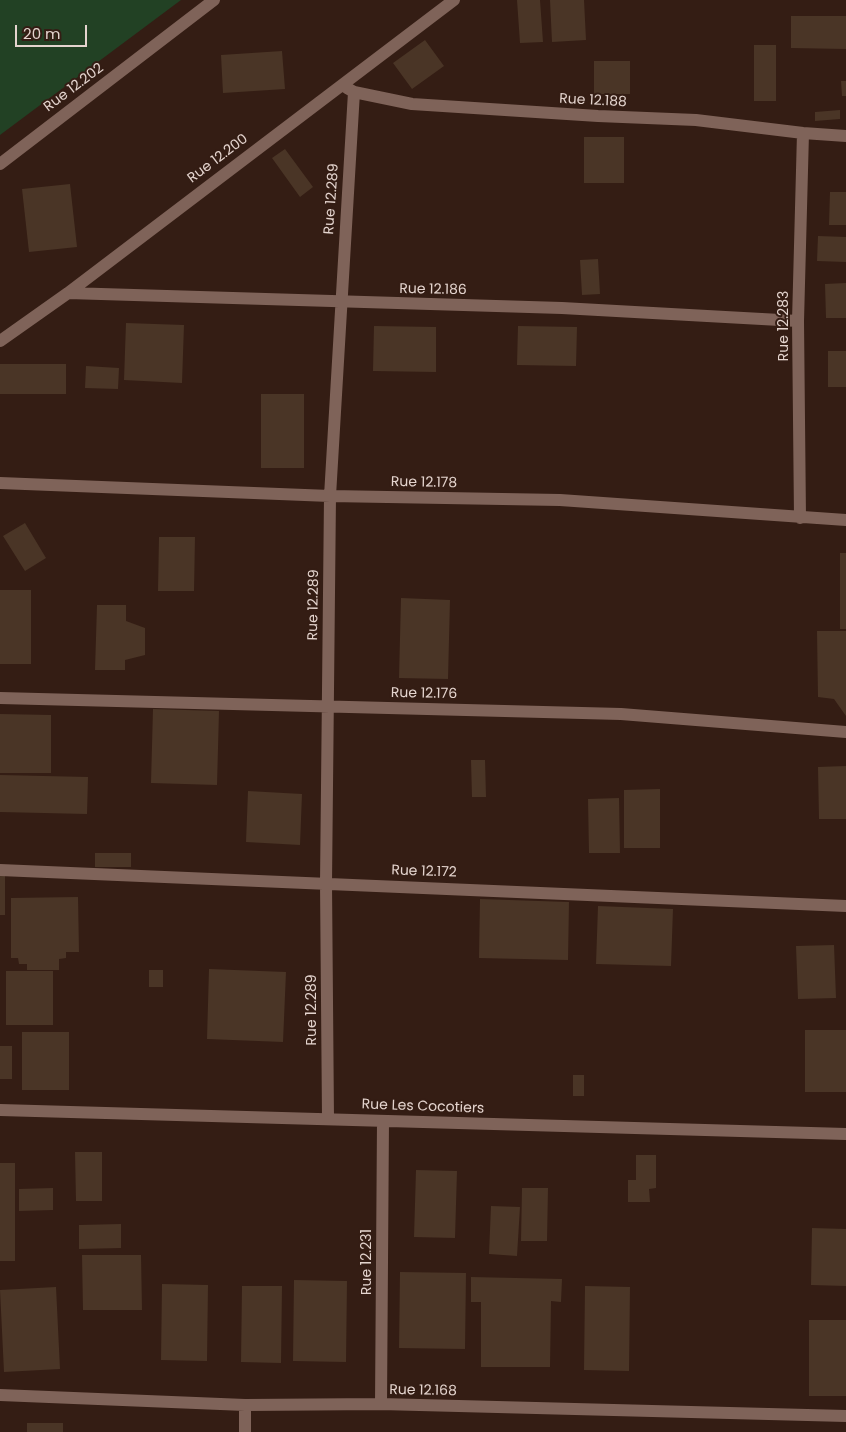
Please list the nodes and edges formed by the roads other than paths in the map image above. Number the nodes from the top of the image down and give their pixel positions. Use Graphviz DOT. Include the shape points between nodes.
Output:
graph roads {
  1 [pos="214,0"];
  2 [pos="454,0"];
  3 [pos="341,84"];
  4 [pos="354,92"];
  5 [pos="803,133"];
  6 [pos="846,136"];
  7 [pos="0,164"];
  8 [pos="68,294"];
  9 [pos="340,303"];
  10 [pos="798,321"];
  11 [pos="0,341"];
  12 [pos="0,483"];
  13 [pos="330,496"];
  14 [pos="800,518"];
  15 [pos="846,520"];
  16 [pos="0,698"];
  17 [pos="328,707"];
  18 [pos="846,732"];
  19 [pos="0,870"];
  20 [pos="326,883"];
  21 [pos="846,906"];
  22 [pos="0,1110"];
  23 [pos="328,1119"];
  24 [pos="383,1120"];
  25 [pos="846,1134"];
  26 [pos="0,1395"];
  27 [pos="381,1404"];
  28 [pos="245,1405"];
  29 [pos="846,1416"];
  30 [pos="245,1432"];
  1 -- 7 [label="street, Rue 12.202"];
  2 -- 3 [label="street, Rue 12.200"];
  3 -- 4 [label="street, Rue 12.188"];
  3 -- 8 [label="street, Rue 12.200"];
  4 -- 5 [label="street, Rue 12.188" via="412,104 696,120"];
  4 -- 9 [label="street, Rue 12.289"];
  5 -- 6 [label="street, Rue 12.188"];
  5 -- 10 [label="street, Rue 12.283"];
  8 -- 9 [label="street, Rue 12.186"];
  8 -- 11 [label="street, Rue 12.200"];
  9 -- 10 [label="street, Rue 12.186" via="562,308"];
  9 -- 13 [label="street, Rue 12.289"];
  10 -- 14 [label="street, Rue 12.283"];
  12 -- 13 [label="street, Rue 12.178"];
  13 -- 14 [label="street, Rue 12.178" via="560,500"];
  13 -- 17 [label="street, Rue 12.289"];
  14 -- 15 [label="street, Rue 12.178"];
  16 -- 17 [label="street, Rue 12.176"];
  17 -- 18 [label="street, Rue 12.176" via="621,714"];
  17 -- 20 [label="street, Rue 12.289"];
  19 -- 20 [label="street, Rue 12.172"];
  20 -- 21 [label="street, Rue 12.172"];
  20 -- 23 [label="street, Rue 12.289"];
  22 -- 23 [label="street, Rue Les Cocotiers"];
  23 -- 24 [label="street, Rue Les Cocotiers"];
  24 -- 25 [label="street, Rue Les Cocotiers"];
  24 -- 27 [label="street, Rue 12.231"];
  26 -- 28 [label="street, Rue 12.168"];
  27 -- 28 [label="street, Rue 12.168"];
  27 -- 29 [label="street, Rue 12.168"];
  28 -- 30 [label="street"];
}
